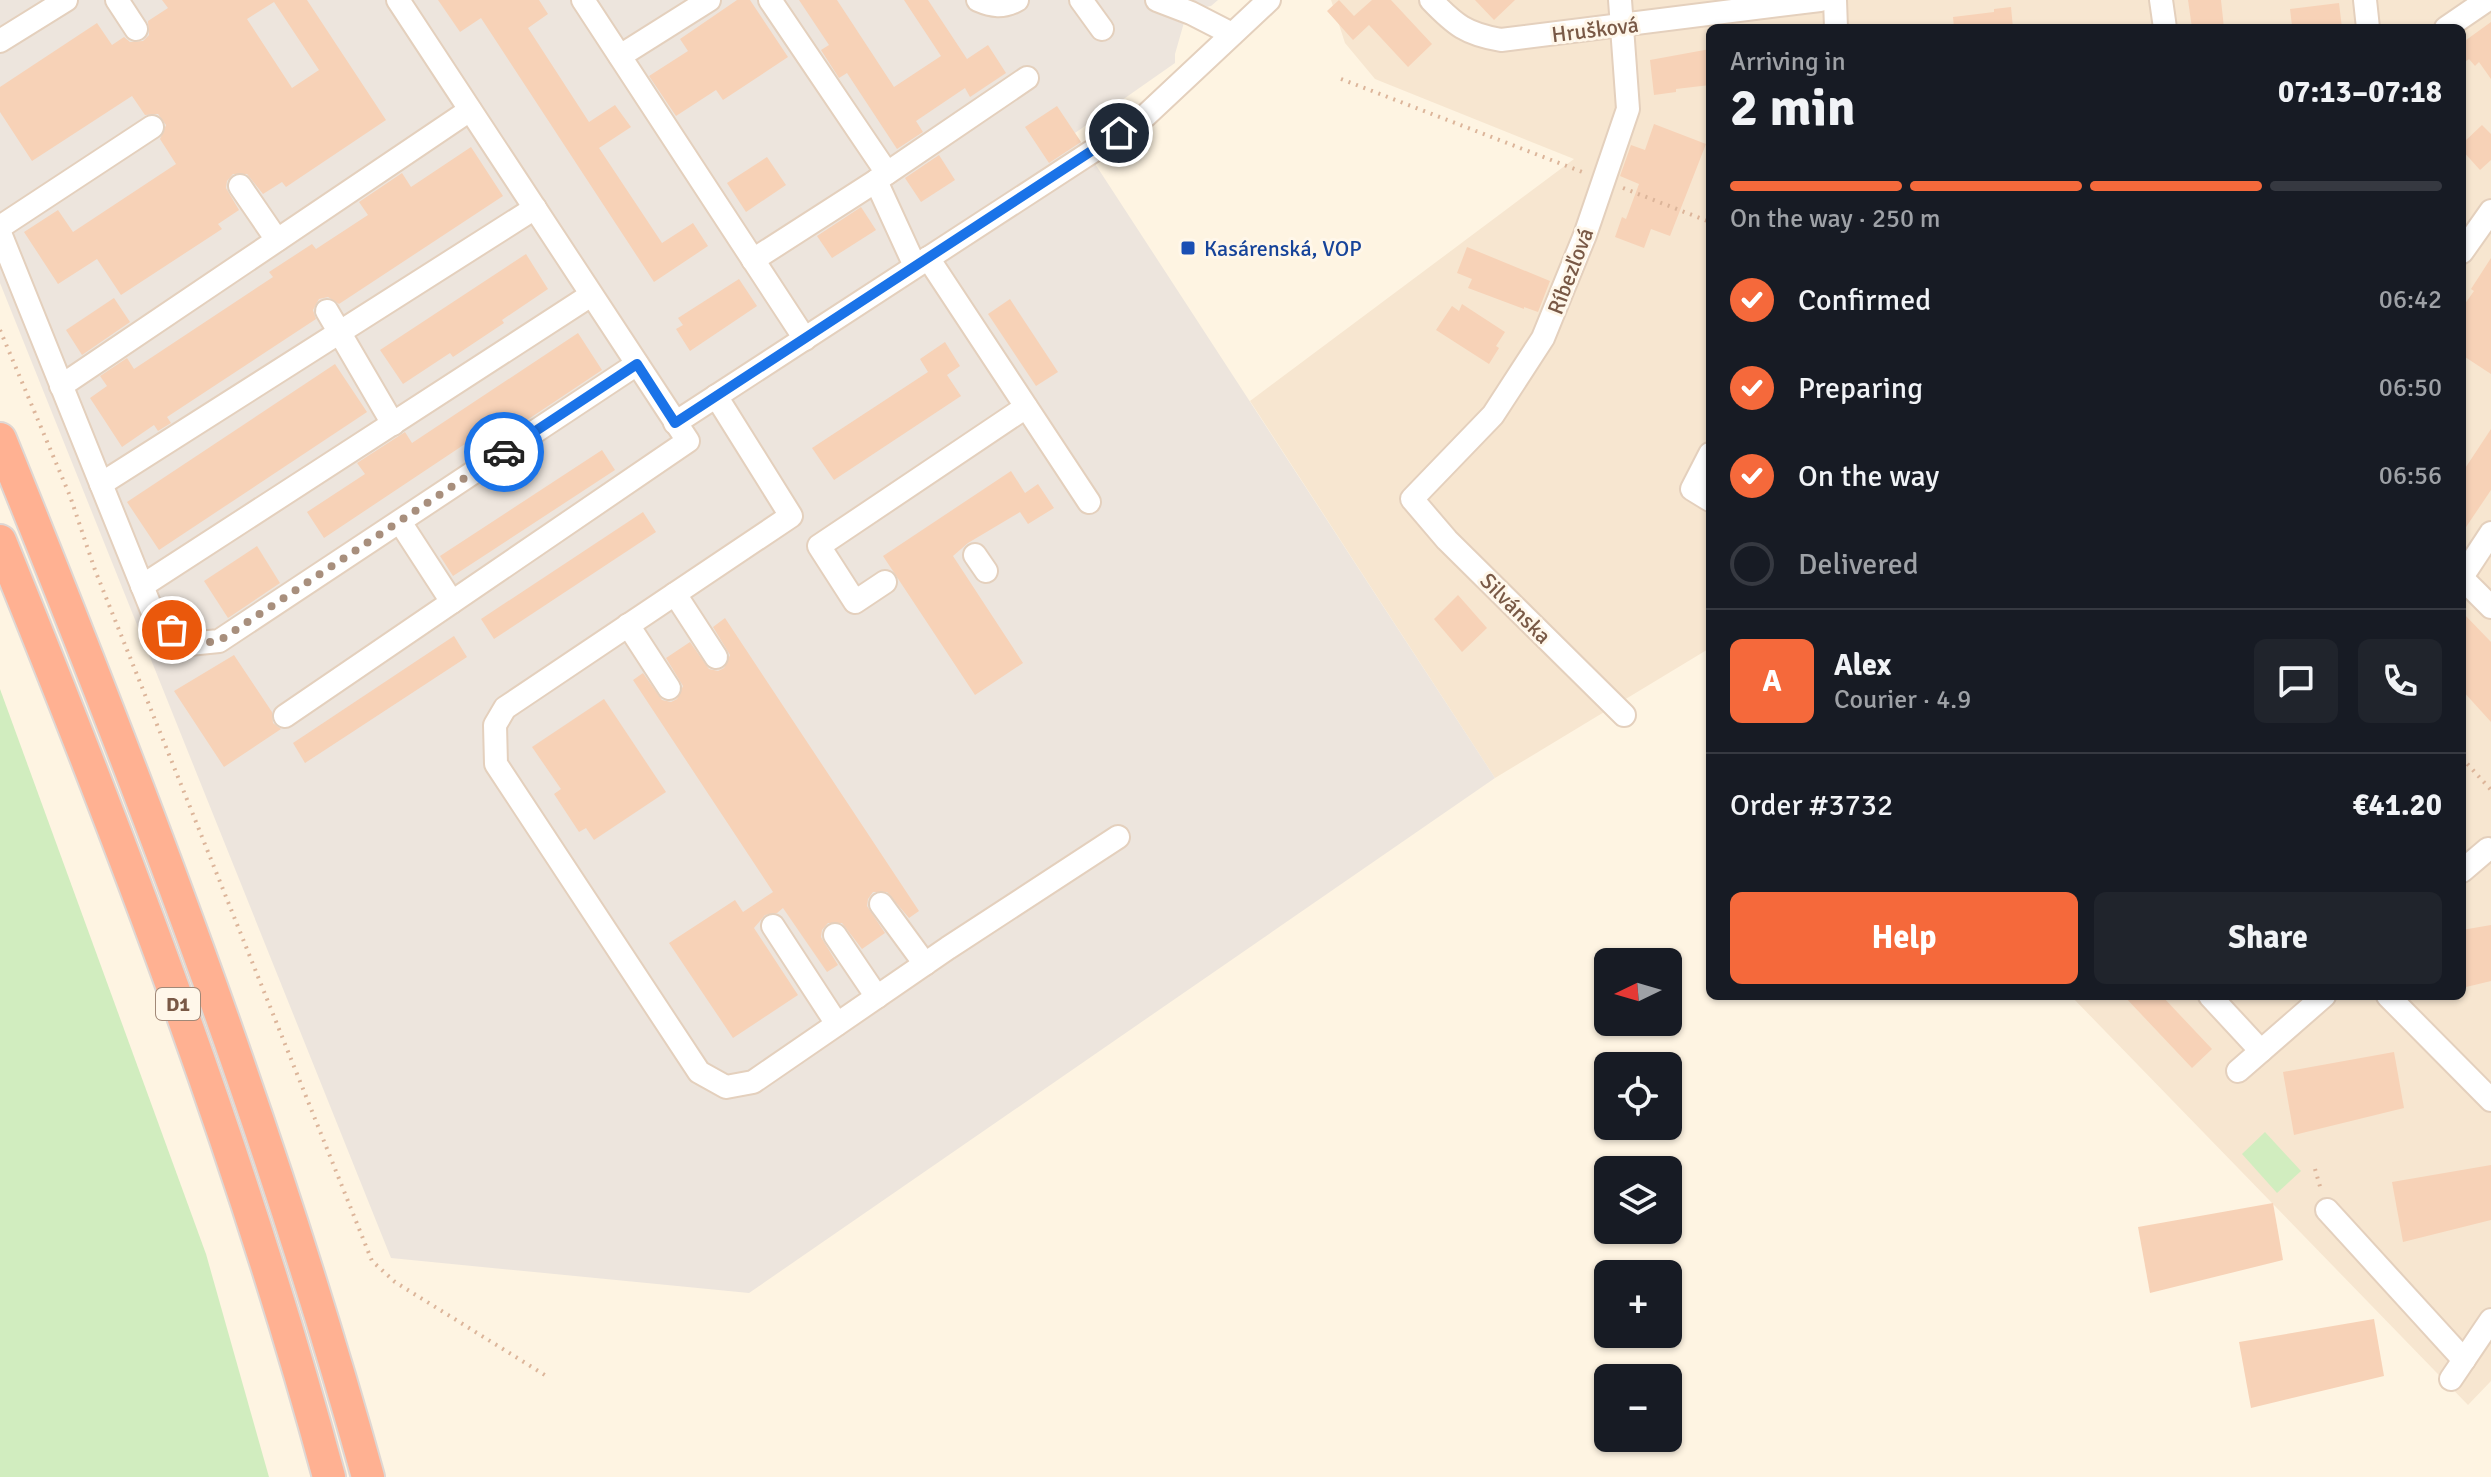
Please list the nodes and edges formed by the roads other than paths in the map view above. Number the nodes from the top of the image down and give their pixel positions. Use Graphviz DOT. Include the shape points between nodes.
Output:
graph roads {
  1 [pos="66,0"];
  2 [pos="117,0"];
  3 [pos="398,0"];
  4 [pos="583,0"];
  5 [pos="709,0"];
  6 [pos="770,0"];
  7 [pos="978,0"];
  8 [pos="1017,0"];
  9 [pos="1081,0"];
  10 [pos="1269,0"];
  11 [pos="1431,0"];
  12 [pos="1620,0"];
  13 [pos="1820,0"];
  14 [pos="1835,0"];
  15 [pos="2161,0"];
  16 [pos="2365,0"];
  17 [pos="2487,0"];
  18 [pos="1163,1"];
  19 [pos="1836,24"];
  20 [pos="2164,24"];
  21 [pos="2368,24"];
  22 [pos="2452,24"];
  23 [pos="1624,25"];
  24 [pos="136,29"];
  25 [pos="1102,29"];
  26 [pos="1232,34"];
  27 [pos="0,41"];
  28 [pos="620,56"];
  29 [pos="1027,78"];
  30 [pos="470,110"];
  31 [pos="152,127"];
  32 [pos="882,177"];
  33 [pos="240,186"];
  34 [pos="535,208"];
  35 [pos="2491,211"];
  36 [pos="0,227"];
  37 [pos="0,233"];
  38 [pos="277,240"];
  39 [pos="2466,246"];
  40 [pos="753,260"];
  41 [pos="922,262"];
  42 [pos="591,295"];
  43 [pos="327,311"];
  44 [pos="340,332"];
  45 [pos="805,339"];
  46 [pos="637,364"];
  47 [pos="61,386"];
  48 [pos="716,396"];
  49 [pos="1026,407"];
  50 [pos="675,423"];
  51 [pos="393,424"];
  52 [pos="0,439"];
  53 [pos="1706,462"];
  54 [pos="101,484"];
  55 [pos="1706,498"];
  56 [pos="1412,499"];
  57 [pos="1089,502"];
  58 [pos="400,522"];
  59 [pos="2491,533"];
  60 [pos="0,541"];
  61 [pos="2466,571"];
  62 [pos="2466,581"];
  63 [pos="885,582"];
  64 [pos="142,586"];
  65 [pos="675,594"];
  66 [pos="452,602"];
  67 [pos="2491,607"];
  68 [pos="628,625"];
  69 [pos="716,657"];
  70 [pos="669,688"];
  71 [pos="1624,715"];
  72 [pos="285,716"];
  73 [pos="1118,837"];
  74 [pos="2490,849"];
  75 [pos="2466,868"];
  76 [pos="881,904"];
  77 [pos="773,926"];
  78 [pos="835,935"];
  79 [pos="925,964"];
  80 [pos="877,997"];
  81 [pos="2214,1000"];
  82 [pos="2319,1000"];
  83 [pos="2392,1000"];
  84 [pos="837,1024"];
  85 [pos="2261,1051"];
  86 [pos="2238,1071"];
  87 [pos="2491,1100"];
  88 [pos="2327,1210"];
  89 [pos="2491,1320"];
  90 [pos="2464,1360"];
  91 [pos="2451,1379"];
  92 [pos="329,1477"];
  93 [pos="368,1477"];
  1 -- 27 [label="street"];
  2 -- 24 [label="street"];
  3 -- 30 [label="street"];
  4 -- 28 [label="street"];
  5 -- 28 [label="street"];
  6 -- 32 [label="street"];
  7 -- 8 [label="street" via="1007,6"];
  9 -- 25 [label="street"];
  10 -- 26 [label="street"];
  11 -- 23 [label="street, Hrušková" via="1454,24 1476,36 1501,40"];
  12 -- 23 [label="street, Ríbezľová"];
  13 -- 23 [label="street, Hrušková"];
  14 -- 19 [label="street"];
  15 -- 20 [label="street"];
  16 -- 21 [label="street"];
  17 -- 22 [label="street"];
  18 -- 26 [label="street"];
  23 -- 56 [label="street, Ríbezľová" via="1628,109 1543,338 1493,415"];
  26 -- 41 [label="street" via="1142,119"];
  28 -- 40 [label="street"];
  29 -- 32 [label="street"];
  30 -- 34 [label="street"];
  30 -- 38 [label="street"];
  31 -- 36 [label="street"];
  32 -- 40 [label="street"];
  32 -- 41 [label="street"];
  33 -- 38 [label="street"];
  34 -- 42 [label="street"];
  34 -- 44 [label="street"];
  35 -- 39 [label="street"];
  37 -- 47 [label="street"];
  38 -- 47 [label="street"];
  40 -- 45 [label="street"];
  41 -- 45 [label="street"];
  41 -- 49 [label="street"];
  42 -- 46 [label="street"];
  42 -- 51 [label="street"];
  43 -- 44 [label="street"];
  44 -- 51 [label="street"];
  44 -- 54 [label="street"];
  45 -- 48 [label="street"];
  46 -- 50 [label="street"];
  46 -- 58 [label="street"];
  47 -- 54 [label="street"];
  48 -- 50 [label="street"];
  48 -- 65 [label="street" via="791,516"];
  49 -- 57 [label="street"];
  49 -- 63 [label="street" via="819,546 855,602"];
  50 -- 66 [label="street" via="688,441"];
  51 -- 64 [label="street"];
  52 -- 93 [label="highway, D1" via="212,986 286,1202"];
  53 -- 55 [label="street" via="1692,489"];
  54 -- 64 [label="street"];
  56 -- 71 [label="street, Silvánska"];
  58 -- 64 [label="street" via="219,641 189,644 153,613"];
  58 -- 66 [label="street"];
  59 -- 61 [label="street"];
  60 -- 92 [label="highway, D1" via="180,1010 251,1217"];
  62 -- 67 [label="street"];
  65 -- 68 [label="street"];
  65 -- 69 [label="street"];
  66 -- 72 [label="street"];
  68 -- 70 [label="street"];
  68 -- 84 [label="street" via="505,708 495,725 496,764 699,1072 726,1087 753,1082"];
  73 -- 79 [label="street"];
  74 -- 75 [label="street"];
  76 -- 79 [label="street"];
  77 -- 84 [label="street"];
  78 -- 80 [label="street"];
  79 -- 80 [label="street"];
  80 -- 84 [label="street"];
  81 -- 85 [label="street"];
  82 -- 85 [label="street"];
  83 -- 87 [label="street"];
  85 -- 86 [label="street"];
  88 -- 90 [label="street"];
  89 -- 90 [label="street"];
  90 -- 91 [label="street"];
}
